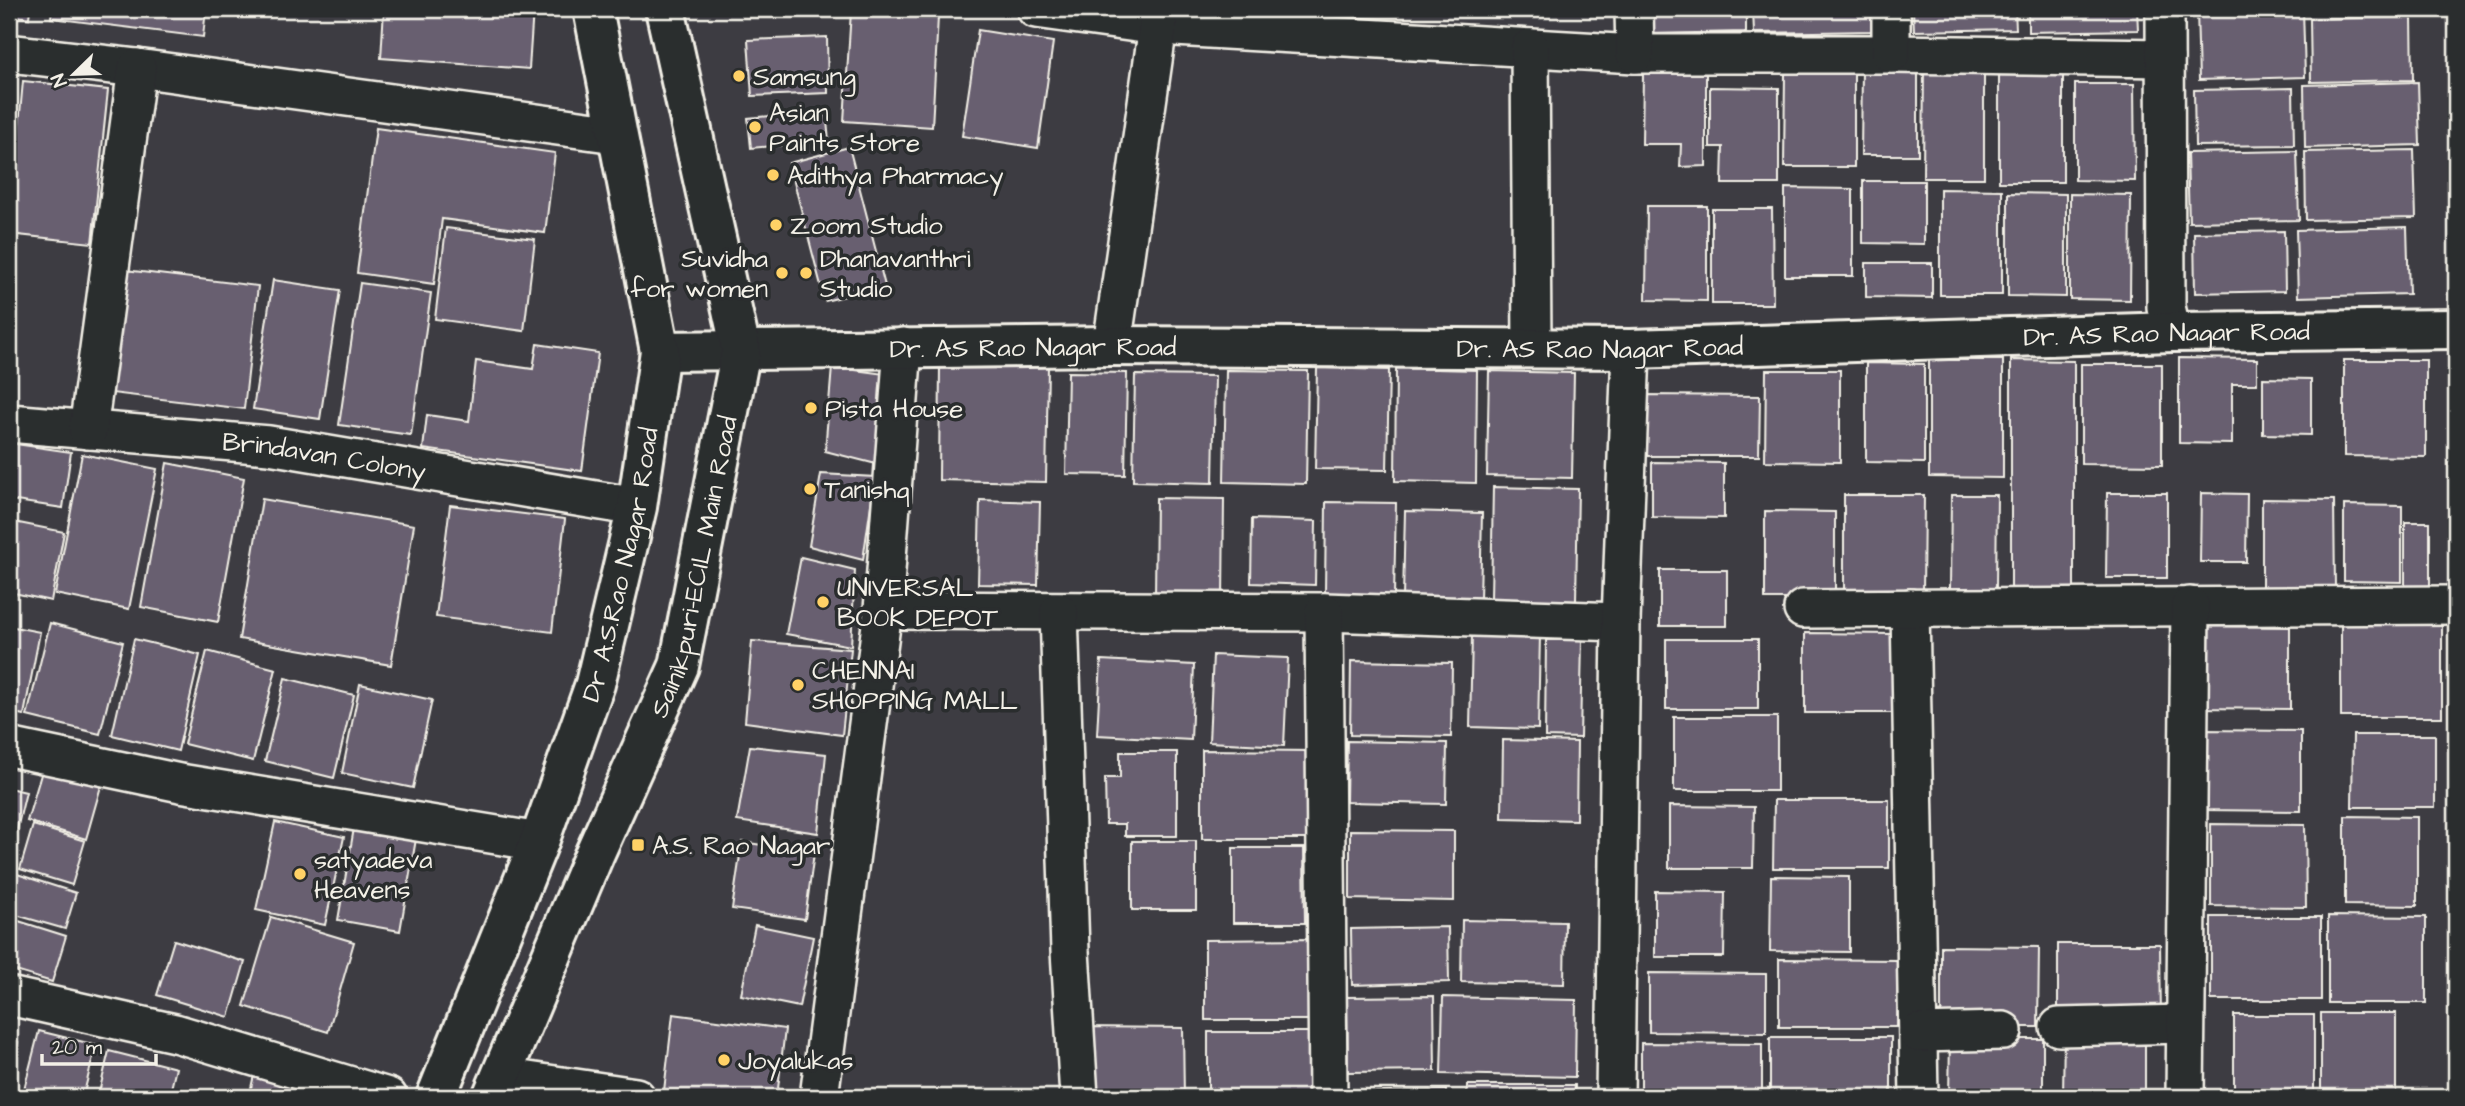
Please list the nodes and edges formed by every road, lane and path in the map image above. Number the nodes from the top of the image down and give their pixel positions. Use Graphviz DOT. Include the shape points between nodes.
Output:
graph roads {
  1 [pos="593,9"];
  2 [pos="665,9"];
  3 [pos="1036,9"];
  4 [pos="1634,9"];
  5 [pos="1891,9"];
  6 [pos="2165,9"];
  7 [pos="1158,26"];
  8 [pos="1531,48"];
  9 [pos="9,53"];
  10 [pos="1635,54"];
  11 [pos="1891,54"];
  12 [pos="2165,58"];
  13 [pos="137,68"];
  14 [pos="616,134"];
  15 [pos="2456,329"];
  16 [pos="2172,332"];
  17 [pos="1112,346"];
  18 [pos="903,347"];
  19 [pos="1532,348"];
  20 [pos="1631,349"];
  21 [pos="741,350"];
  22 [pos="660,351"];
  23 [pos="9,423"];
  24 [pos="88,430"];
  25 [pos="637,507"];
  26 [pos="2456,605"];
  27 [pos="2190,606"];
  28 [pos="1910,608"];
  29 [pos="1803,609"];
  30 [pos="883,610"];
  31 [pos="1059,612"];
  32 [pos="1324,612"];
  33 [pos="1621,622"];
  34 [pos="9,747"];
  35 [pos="539,842"];
  36 [pos="9,996"];
  37 [pos="2185,1024"];
  38 [pos="2059,1027"];
  39 [pos="2003,1031"];
  40 [pos="1918,1033"];
  41 [pos="496,1087"];
  42 [pos="388,1097"];
  43 [pos="436,1097"];
  44 [pos="636,1097"];
  45 [pos="819,1097"];
  46 [pos="1079,1097"];
  47 [pos="1328,1097"];
  48 [pos="1615,1097"];
  49 [pos="1919,1097"];
  50 [pos="2185,1097"];
  1 -- 14 [label="main road, Dr A.S.Rao Nagar Road"];
  2 -- 21 [label="main road, Sainikpuri-ECIL Main Road"];
  3 -- 7 [label="street"];
  4 -- 10 [label="street"];
  5 -- 11 [label="street"];
  6 -- 12 [label="street"];
  7 -- 8 [label="street"];
  7 -- 17 [label="street"];
  8 -- 10 [label="street"];
  8 -- 19 [label="street"];
  9 -- 13 [label="street"];
  10 -- 11 [label="street"];
  11 -- 12 [label="street"];
  12 -- 16 [label="street" via="2165,307"];
  13 -- 14 [label="street"];
  13 -- 24 [label="street"];
  14 -- 22 [label="main road, Dr A.S.Rao Nagar Road"];
  15 -- 16 [label="main road, Dr. AS Rao Nagar Road"];
  16 -- 20 [label="main road, Dr. AS Rao Nagar Road"];
  17 -- 18 [label="main road, Dr. AS Rao Nagar Road"];
  17 -- 19 [label="main road, Dr. AS Rao Nagar Road"];
  18 -- 21 [label="main road, Dr. AS Rao Nagar Road"];
  18 -- 30 [label="street"];
  19 -- 20 [label="main road, Dr. AS Rao Nagar Road"];
  20 -- 33 [label="street"];
  21 -- 22 [label="main road, Dr. AS Rao Nagar Road"];
  21 -- 41 [label="main road, Sainikpuri-ECIL Main Road" via="679,666"];
  22 -- 25 [label="main road, Dr A.S.Rao Nagar Road"];
  23 -- 24 [label="street, Brindavan Colony"];
  24 -- 25 [label="street, Brindavan Colony" via="269,445"];
  25 -- 35 [label="main road, Dr A.S.Rao Nagar Road" via="595,684"];
  26 -- 27 [label="street"];
  27 -- 28 [label="street"];
  27 -- 37 [label="street"];
  28 -- 29 [label="street"];
  28 -- 40 [label="street"];
  30 -- 31 [label="street"];
  30 -- 45 [label="street"];
  31 -- 32 [label="street"];
  31 -- 46 [label="street"];
  32 -- 33 [label="street"];
  32 -- 47 [label="street"];
  33 -- 48 [label="street"];
  34 -- 35 [label="street" via="180,783"];
  35 -- 43 [label="main road, Dr A.S.Rao Nagar Road"];
  36 -- 42 [label="street" via="175,1034"];
  37 -- 38 [label="street"];
  37 -- 50 [label="street"];
  39 -- 40 [label="street"];
  40 -- 49 [label="street"];
  41 -- 44 [label="street"];
}
